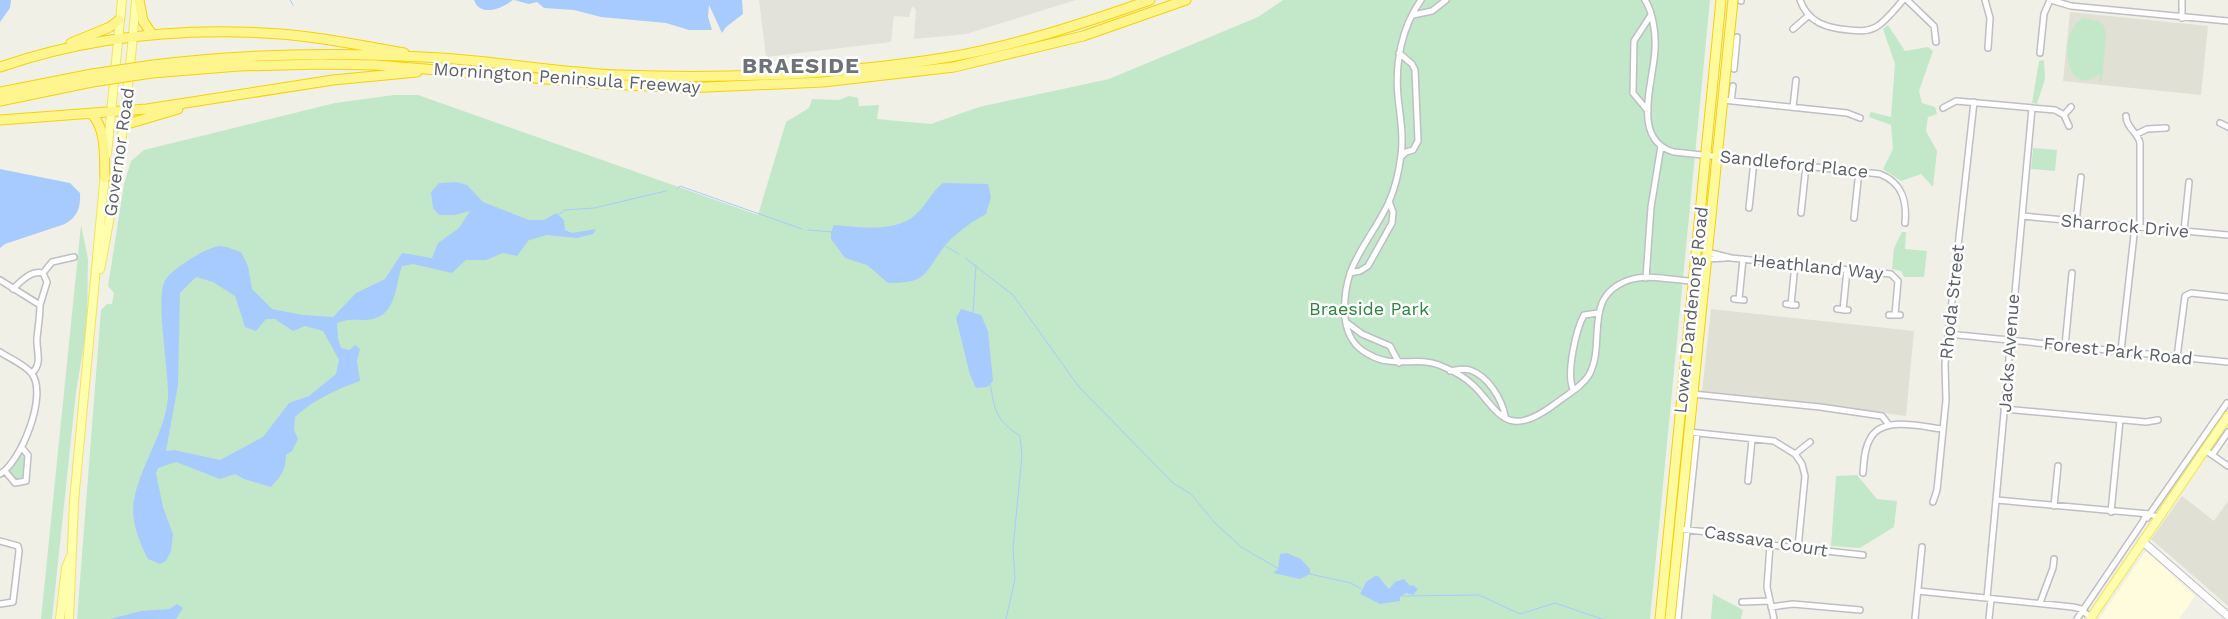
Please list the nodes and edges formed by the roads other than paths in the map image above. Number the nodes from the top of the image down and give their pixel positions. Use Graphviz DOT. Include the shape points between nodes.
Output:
graph roads {
  1 [pos="122,0"];
  2 [pos="138,0"];
  3 [pos="1150,0"];
  4 [pos="1186,0"];
  5 [pos="1421,0"];
  6 [pos="1446,0"];
  7 [pos="1645,0"];
  8 [pos="1721,0"];
  9 [pos="1738,0"];
  10 [pos="1800,0"];
  11 [pos="1905,0"];
  12 [pos="1985,0"];
  13 [pos="2051,0"];
  14 [pos="2089,0"];
  15 [pos="2181,0"];
  16 [pos="2088,8"];
  17 [pos="1413,15"];
  18 [pos="1651,15"];
  19 [pos="1808,16"];
  20 [pos="2180,18"];
  21 [pos="119,20"];
  22 [pos="2228,22"];
  23 [pos="1793,29"];
  24 [pos="152,34"];
  25 [pos="133,36"];
  26 [pos="1737,37"];
  27 [pos="117,38"];
  28 [pos="1936,42"];
  29 [pos="1732,47"];
  30 [pos="59,48"];
  31 [pos="1988,48"];
  32 [pos="1399,53"];
  33 [pos="2040,53"];
  34 [pos="440,58"];
  35 [pos="0,66"];
  36 [pos="152,69"];
  37 [pos="1734,69"];
  38 [pos="439,70"];
  39 [pos="92,78"];
  40 [pos="1796,80"];
  41 [pos="1732,86"];
  42 [pos="0,92"];
  43 [pos="1727,100"];
  44 [pos="0,101"];
  45 [pos="197,102"];
  46 [pos="1974,102"];
  47 [pos="1793,107"];
  48 [pos="2070,107"];
  49 [pos="1943,108"];
  50 [pos="2032,108"];
  51 [pos="126,110"];
  52 [pos="112,112"];
  53 [pos="1649,112"];
  54 [pos="91,113"];
  55 [pos="2064,115"];
  56 [pos="2126,116"];
  57 [pos="1860,118"];
  58 [pos="0,120"];
  59 [pos="2220,123"];
  60 [pos="124,124"];
  61 [pos="2069,126"];
  62 [pos="2228,126"];
  63 [pos="2166,128"];
  64 [pos="2137,134"];
  65 [pos="1661,146"];
  66 [pos="1707,155"];
  67 [pos="1717,156"];
  68 [pos="1401,157"];
  69 [pos="1754,161"];
  70 [pos="1806,166"];
  71 [pos="1859,171"];
  72 [pos="2081,177"];
  73 [pos="105,178"];
  74 [pos="2189,182"];
  75 [pos="1389,201"];
  76 [pos="1749,208"];
  77 [pos="1801,213"];
  78 [pos="2022,216"];
  79 [pos="1854,218"];
  80 [pos="2076,222"];
  81 [pos="1905,223"];
  82 [pos="2137,226"];
  83 [pos="2184,231"];
  84 [pos="2228,235"];
  85 [pos="1707,256"];
  86 [pos="74,257"];
  87 [pos="1743,259"];
  88 [pos="1795,264"];
  89 [pos="1847,270"];
  90 [pos="1350,272"];
  91 [pos="43,273"];
  92 [pos="2072,274"];
  93 [pos="1646,278"];
  94 [pos="0,280"];
  95 [pos="1694,281"];
  96 [pos="13,289"];
  97 [pos="2228,297"];
  98 [pos="1739,299"];
  99 [pos="94,303"];
  100 [pos="40,305"];
  101 [pos="1791,305"];
  102 [pos="1843,310"];
  103 [pos="1598,313"];
  104 [pos="1895,315"];
  105 [pos="1346,322"];
  106 [pos="1948,334"];
  107 [pos="2009,340"];
  108 [pos="2065,346"];
  109 [pos="2121,351"];
  110 [pos="0,352"];
  111 [pos="2177,357"];
  112 [pos="2228,362"];
  113 [pos="1399,363"];
  114 [pos="1450,371"];
  115 [pos="32,373"];
  116 [pos="1573,389"];
  117 [pos="1693,394"];
  118 [pos="2227,403"];
  119 [pos="2004,409"];
  120 [pos="1505,416"];
  121 [pos="2228,416"];
  122 [pos="2120,420"];
  123 [pos="2158,420"];
  124 [pos="1889,425"];
  125 [pos="1943,429"];
  126 [pos="1693,432"];
  127 [pos="2228,432"];
  128 [pos="2205,434"];
  129 [pos="2213,438"];
  130 [pos="1752,439"];
  131 [pos="1810,442"];
  132 [pos="22,448"];
  133 [pos="2205,450"];
  134 [pos="1795,454"];
  135 [pos="2212,455"];
  136 [pos="2058,466"];
  137 [pos="2228,466"];
  138 [pos="2,473"];
  139 [pos="1863,473"];
  140 [pos="1748,481"];
  141 [pos="1997,500"];
  142 [pos="1933,502"];
  143 [pos="2054,506"];
  144 [pos="2111,512"];
  145 [pos="2145,516"];
  146 [pos="2156,521"];
  147 [pos="1669,528"];
  148 [pos="1683,529"];
  149 [pos="0,541"];
  150 [pos="2142,541"];
  151 [pos="1770,545"];
  152 [pos="1922,547"];
  153 [pos="1798,548"];
  154 [pos="1863,555"];
  155 [pos="70,558"];
  156 [pos="2054,559"];
  157 [pos="1918,591"];
  158 [pos="1989,599"];
  159 [pos="1769,601"];
  160 [pos="1742,602"];
  161 [pos="2040,603"];
  162 [pos="0,604"];
  163 [pos="1771,607"];
  164 [pos="1860,610"];
  165 [pos="2087,616"];
  166 [pos="2228,616"];
  167 [pos="60,619"];
  168 [pos="69,619"];
  169 [pos="1660,619"];
  170 [pos="1670,619"];
  171 [pos="1678,619"];
  172 [pos="1774,619"];
  173 [pos="1915,619"];
  174 [pos="1989,619"];
  175 [pos="2077,619"];
  176 [pos="2225,619"];
  1 -- 21 [label="main road, Governor Road"];
  2 -- 24 [label="highway"];
  2 -- 25 [label="main road, Governor Road"];
  3 -- 34 [label="highway, Mornington Peninsula Freeway" via="1091,21 1003,45 917,61 765,75 614,74"];
  4 -- 38 [label="highway, Mornington Peninsula Freeway" via="1083,36 954,67 814,83 684,88"];
  5 -- 17 [label="street"];
  6 -- 17 [label="street" via="1432,11"];
  7 -- 18 [label="street"];
  8 -- 66 [label="highway, Lower Dandenong Road"];
  9 -- 29 [label="highway, Lower Dandenong Road"];
  10 -- 19 [label="street"];
  11 -- 19 [label="street" via="1880,24 1867,30 1826,27"];
  11 -- 28 [label="street" via="1934,26"];
  12 -- 31 [label="street" via="1990,18"];
  13 -- 16 [label="street" via="2065,6"];
  13 -- 33 [label="street" via="2044,14"];
  14 -- 16 [label="street"];
  15 -- 20 [label="street"];
  16 -- 20 [label="street"];
  17 -- 32 [label="street"];
  18 -- 53 [label="street" via="1656,47"];
  18 -- 53 [label="street" via="1634,40 1634,93"];
  19 -- 23 [label="street"];
  20 -- 22 [label="street"];
  21 -- 27 [label="main road, Governor Road"];
  21 -- 30 [label="highway" via="110,27"];
  24 -- 25 [label="highway"];
  24 -- 34 [label="highway" via="215,31 282,34"];
  25 -- 27 [label="highway"];
  25 -- 51 [label="main road, Governor Road"];
  26 -- 29 [label="street, Lower Dandenong Road"];
  27 -- 30 [label="highway"];
  27 -- 52 [label="main road, Governor Road"];
  29 -- 37 [label="street, Lower Dandenong Road"];
  29 -- 43 [label="highway, Lower Dandenong Road"];
  30 -- 35 [label="highway"];
  32 -- 68 [label="street" via="1396,74 1402,120"];
  32 -- 68 [label="street" via="1415,70 1418,141 1413,150"];
  34 -- 36 [label="highway, Mornington Peninsula Freeway" via="298,55 228,58"];
  36 -- 38 [label="highway, Mornington Peninsula Freeway" via="294,64"];
  36 -- 39 [label="highway, Mornington Peninsula Freeway, bridge"];
  38 -- 45 [label="highway" via="333,80"];
  39 -- 42 [label="highway, Mornington Peninsula Freeway"];
  39 -- 44 [label="highway, Mornington Peninsula Freeway"];
  40 -- 47 [label="street"];
  41 -- 43 [label="street, Lower Dandenong Road"];
  43 -- 47 [label="street"];
  43 -- 67 [label="highway, Lower Dandenong Road"];
  45 -- 51 [label="highway"];
  45 -- 60 [label="highway"];
  46 -- 49 [label="street" via="1956,101"];
  46 -- 50 [label="street"];
  46 -- 106 [label="street, Rhoda Street"];
  47 -- 57 [label="street" via="1847,112"];
  48 -- 55 [label="street"];
  50 -- 55 [label="street" via="2059,111"];
  50 -- 78 [label="street, Jacks Avenue"];
  51 -- 52 [label="highway"];
  51 -- 60 [label="main road, Governor Road"];
  52 -- 54 [label="highway"];
  52 -- 73 [label="main road, Governor Road"];
  53 -- 65 [label="street" via="1651,133"];
  54 -- 58 [label="highway"];
  54 -- 73 [label="highway" via="102,133"];
  55 -- 61 [label="street"];
  56 -- 64 [label="street" via="2127,124"];
  59 -- 62 [label="street"];
  60 -- 99 [label="main road, Governor Road"];
  63 -- 64 [label="street" via="2147,129"];
  64 -- 82 [label="street" via="2140,146"];
  65 -- 66 [label="street, Sandleford Place" via="1674,152"];
  65 -- 93 [label="street" via="1651,207"];
  66 -- 67 [label="street, Sandleford Place"];
  66 -- 95 [label="highway, Lower Dandenong Road"];
  67 -- 69 [label="street, Sandleford Place"];
  67 -- 85 [label="highway, Lower Dandenong Road"];
  68 -- 75 [label="street" via="1398,178"];
  69 -- 70 [label="street, Sandleford Place"];
  69 -- 76 [label="street"];
  70 -- 71 [label="street, Sandleford Place"];
  70 -- 77 [label="street"];
  71 -- 79 [label="street"];
  71 -- 81 [label="street, Sandleford Place" via="1884,175 1898,186 1906,204"];
  72 -- 80 [label="street"];
  73 -- 99 [label="main road, Governor Road"];
  74 -- 83 [label="street"];
  75 -- 90 [label="street"];
  75 -- 90 [label="street" via="1392,223 1368,266"];
  78 -- 80 [label="street, Sharrock Drive"];
  78 -- 107 [label="street, Jacks Avenue"];
  80 -- 82 [label="street, Sharrock Drive"];
  82 -- 83 [label="street, Sharrock Drive"];
  82 -- 109 [label="street"];
  83 -- 84 [label="street, Sharrock Drive"];
  85 -- 87 [label="street, Heathland Way"];
  85 -- 117 [label="highway, Lower Dandenong Road"];
  86 -- 91 [label="street" via="52,262"];
  87 -- 88 [label="street, Heathland Way"];
  87 -- 98 [label="street"];
  88 -- 89 [label="street, Heathland Way"];
  88 -- 101 [label="street"];
  89 -- 102 [label="street"];
  89 -- 104 [label="street, Heathland Way" via="1894,276 1898,283"];
  90 -- 105 [label="street" via="1344,297"];
  91 -- 96 [label="street" via="25,278"];
  91 -- 100 [label="street" via="47,282"];
  92 -- 108 [label="street"];
  93 -- 95 [label="street"];
  93 -- 103 [label="street" via="1630,279 1610,290"];
  94 -- 96 [label="street"];
  95 -- 147 [label="highway, Lower Dandenong Road"];
  96 -- 100 [label="street"];
  97 -- 111 [label="street" via="2191,293 2185,296"];
  99 -- 155 [label="main road, Governor Road"];
  100 -- 115 [label="street" via="37,340 40,355"];
  103 -- 116 [label="street" via="1594,362 1583,384"];
  103 -- 116 [label="street" via="1584,315 1579,322 1570,370"];
  105 -- 113 [label="street" via="1362,334 1390,346"];
  105 -- 113 [label="street" via="1347,332 1361,350 1384,361"];
  106 -- 107 [label="street, Forest Park Road"];
  106 -- 125 [label="street, Rhoda Street"];
  107 -- 108 [label="street, Forest Park Road"];
  107 -- 119 [label="street, Jacks Avenue"];
  108 -- 109 [label="street, Forest Park Road"];
  109 -- 111 [label="street, Forest Park Road"];
  110 -- 115 [label="street"];
  111 -- 112 [label="street, Forest Park Road"];
  113 -- 114 [label="street" via="1422,362"];
  114 -- 120 [label="street" via="1475,386"];
  114 -- 120 [label="street" via="1469,369 1480,376 1499,397"];
  115 -- 132 [label="street" via="36,399"];
  116 -- 120 [label="street" via="1530,419 1513,421"];
  117 -- 124 [label="street" via="1882,416"];
  117 -- 126 [label="highway, Lower Dandenong Road"];
  118 -- 128 [label="street"];
  119 -- 122 [label="street"];
  119 -- 141 [label="street, Jacks Avenue"];
  121 -- 129 [label="main road"];
  122 -- 123 [label="street"];
  122 -- 144 [label="street"];
  124 -- 125 [label="street"];
  124 -- 139 [label="street" via="1874,432 1869,439"];
  125 -- 142 [label="street, Rhoda Street"];
  126 -- 130 [label="street"];
  126 -- 148 [label="highway, Lower Dandenong Road"];
  127 -- 135 [label="street"];
  128 -- 129 [label="street"];
  128 -- 145 [label="street"];
  129 -- 133 [label="main road"];
  130 -- 134 [label="street" via="1774,441"];
  130 -- 140 [label="street"];
  131 -- 134 [label="street"];
  132 -- 138 [label="street"];
  132 -- 138 [label="street" via="28,455 26,481 15,482"];
  133 -- 135 [label="street"];
  133 -- 146 [label="main road"];
  134 -- 153 [label="street" via="1805,476"];
  135 -- 137 [label="street"];
  136 -- 143 [label="street"];
  141 -- 143 [label="street"];
  141 -- 158 [label="street, Jacks Avenue"];
  143 -- 144 [label="street"];
  144 -- 145 [label="street"];
  145 -- 146 [label="street"];
  145 -- 165 [label="street"];
  146 -- 150 [label="main road"];
  147 -- 148 [label="street, Cassava Court"];
  147 -- 169 [label="highway, Lower Dandenong Road"];
  148 -- 151 [label="street, Cassava Court"];
  148 -- 170 [label="highway, Lower Dandenong Road"];
  148 -- 171 [label="street, Lower Dandenong Road"];
  149 -- 162 [label="street" via="18,546 20,551 14,602"];
  150 -- 165 [label="main road"];
  150 -- 166 [label="main road"];
  151 -- 153 [label="street, Cassava Court"];
  151 -- 159 [label="street"];
  152 -- 157 [label="street"];
  153 -- 154 [label="street, Cassava Court"];
  155 -- 167 [label="main road, Governor Road"];
  155 -- 168 [label="main road, Governor Road"];
  156 -- 161 [label="street"];
  157 -- 158 [label="street"];
  157 -- 173 [label="street"];
  158 -- 161 [label="street"];
  158 -- 174 [label="street, Jacks Avenue"];
  159 -- 160 [label="street"];
  159 -- 163 [label="street"];
  161 -- 165 [label="street" via="2076,607"];
  163 -- 164 [label="street" via="1793,604"];
  163 -- 172 [label="street"];
  165 -- 175 [label="street"];
  166 -- 176 [label="street"];
}
